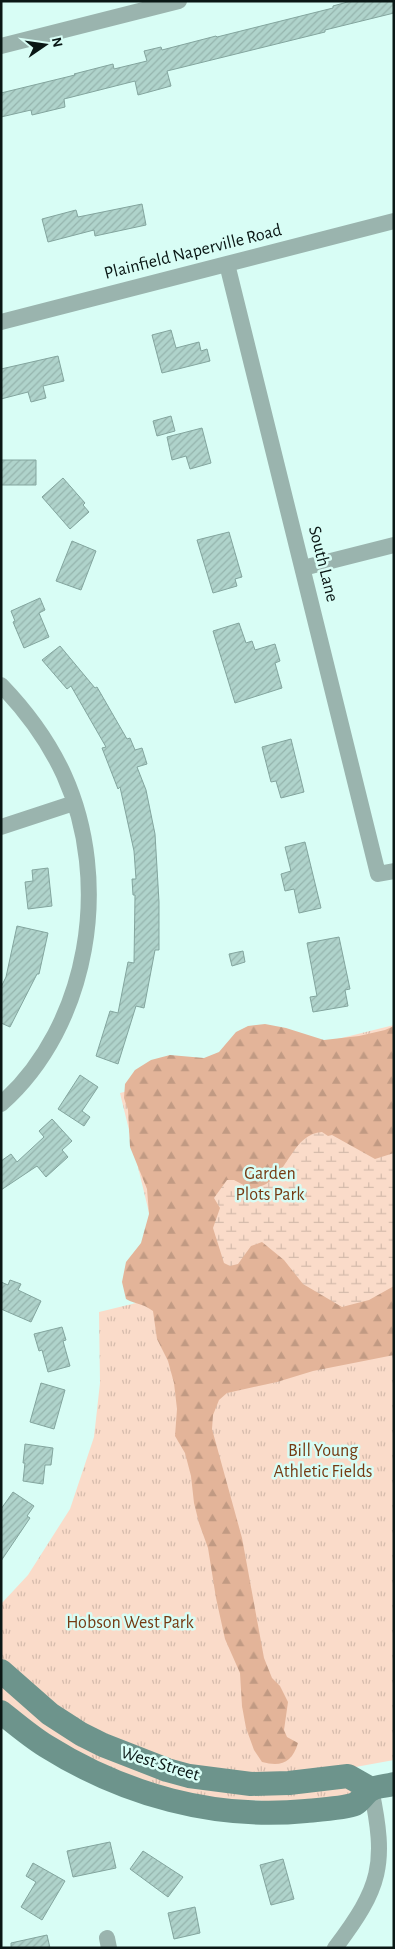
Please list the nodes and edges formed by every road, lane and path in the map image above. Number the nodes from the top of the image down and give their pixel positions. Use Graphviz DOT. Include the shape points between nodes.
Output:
graph roads {
  1 [pos="179,1"];
  2 [pos="1,46"];
  3 [pos="394,221"];
  4 [pos="227,264"];
  5 [pos="1,322"];
  6 [pos="394,545"];
  7 [pos="303,568"];
  8 [pos="1,685"];
  9 [pos="74,803"];
  10 [pos="1,827"];
  11 [pos="386,873"];
  12 [pos="1,1104"];
  13 [pos="1,1671"];
  14 [pos="1,1712"];
  15 [pos="394,1784"];
  16 [pos="371,1790"];
  17 [pos="335,1948"];
  1 -- 2 [label="street"];
  3 -- 4 [label="street, Plainfield Naperville Road"];
  4 -- 5 [label="street, Plainfield Naperville Road"];
  4 -- 7 [label="street, South Lane"];
  6 -- 7 [label="street"];
  7 -- 11 [label="street, South Lane"];
  8 -- 9 [label="street" via="43,736"];
  9 -- 10 [label="street"];
  9 -- 12 [label="street" via="84,837 90,899 80,969 71,999 54,1035 38,1062"];
  13 -- 16 [label="street, West Street" via="50,1714 81,1734 167,1770 251,1784 348,1776"];
  14 -- 16 [label="street, West Street" via="45,1745 79,1765 137,1791 172,1801 257,1813 289,1812 354,1804"];
  15 -- 16 [label="street, West Street"];
  16 -- 17 [label="street" via="380,1840 377,1872 364,1907"];
}
